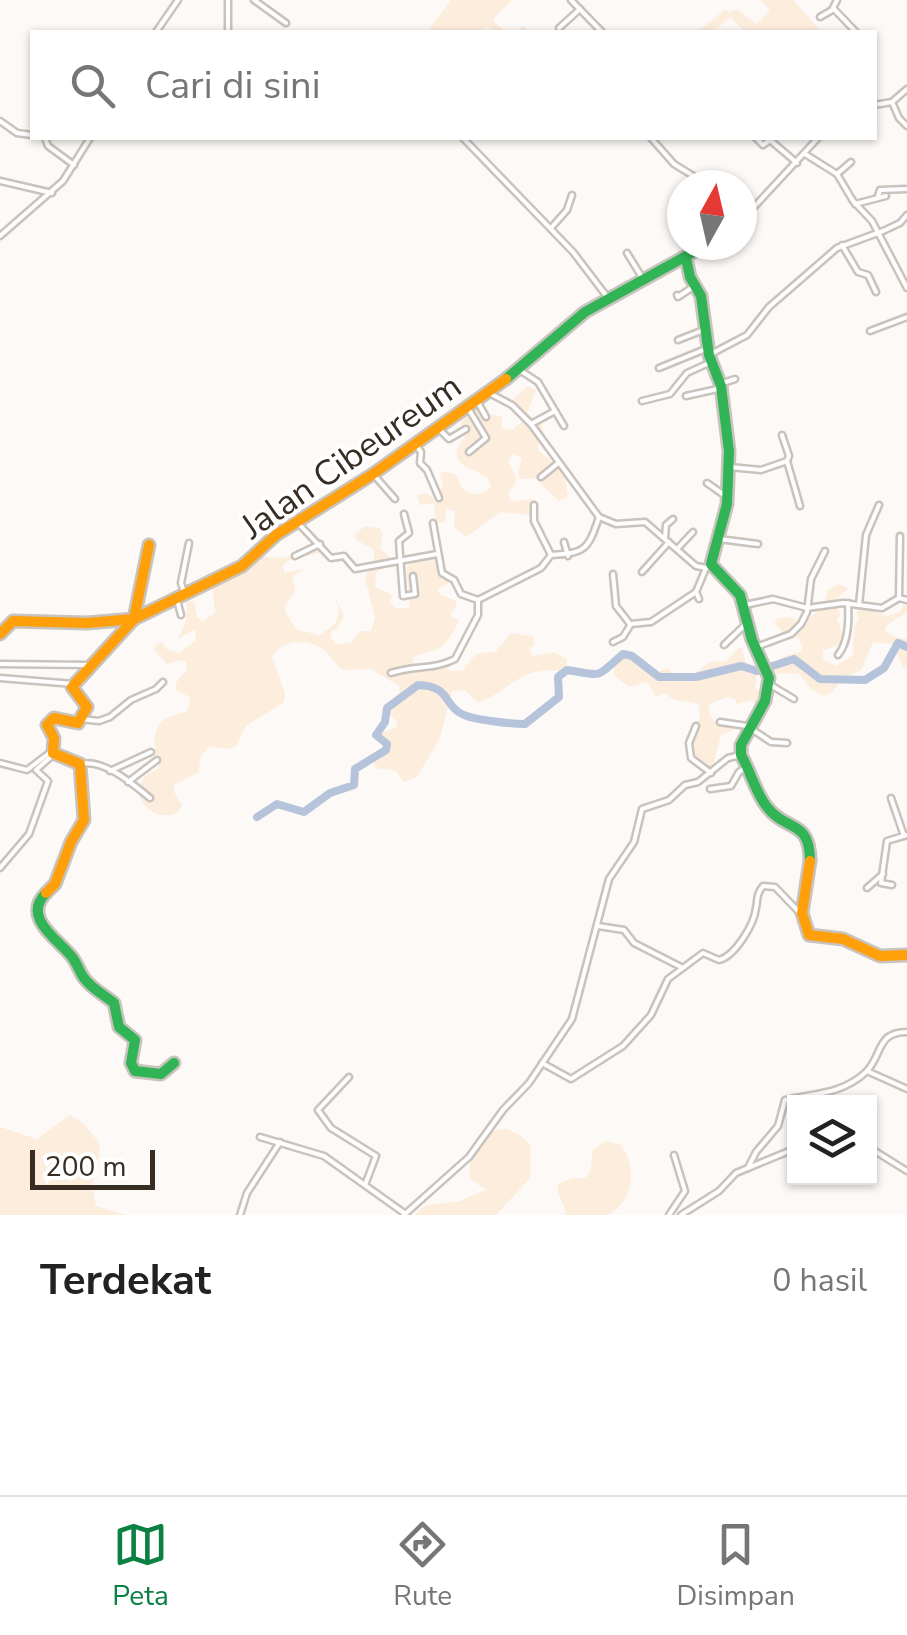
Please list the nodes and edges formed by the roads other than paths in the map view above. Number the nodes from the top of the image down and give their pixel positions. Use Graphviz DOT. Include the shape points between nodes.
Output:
graph roads {
  1 [pos="178,0"];
  2 [pos="228,0"];
  3 [pos="571,0"];
  4 [pos="837,0"];
  5 [pos="257,1"];
  6 [pos="834,9"];
  7 [pos="580,10"];
  8 [pos="820,17"];
  9 [pos="286,23"];
  10 [pos="559,28"];
  11 [pos="157,30"];
  12 [pos="228,30"];
  13 [pos="600,30"];
  14 [pos="854,30"];
  15 [pos="907,89"];
  16 [pos="892,102"];
  17 [pos="877,104"];
  18 [pos="0,121"];
  19 [pos="907,126"];
  20 [pos="30,134"];
  21 [pos="46,140"];
  22 [pos="89,140"];
  23 [pos="464,140"];
  24 [pos="653,140"];
  25 [pos="772,140"];
  26 [pos="816,140"];
  27 [pos="805,154"];
  28 [pos="850,162"];
  29 [pos="797,163"];
  30 [pos="74,165"];
  31 [pos="682,170"];
  32 [pos="837,174"];
  33 [pos="0,181"];
  34 [pos="907,188"];
  35 [pos="52,193"];
  36 [pos="572,195"];
  37 [pos="878,196"];
  38 [pos="886,196"];
  39 [pos="757,204"];
  40 [pos="855,204"];
  41 [pos="907,215"];
  42 [pos="551,228"];
  43 [pos="877,233"];
  44 [pos="0,236"];
  45 [pos="842,246"];
  46 [pos="627,254"];
  47 [pos="682,260"];
  48 [pos="686,260"];
  49 [pos="643,279"];
  50 [pos="696,285"];
  51 [pos="907,288"];
  52 [pos="876,292"];
  53 [pos="677,295"];
  54 [pos="608,298"];
  55 [pos="907,318"];
  56 [pos="706,329"];
  57 [pos="870,331"];
  58 [pos="678,340"];
  59 [pos="709,355"];
  60 [pos="660,368"];
  61 [pos="518,369"];
  62 [pos="734,379"];
  63 [pos="721,386"];
  64 [pos="488,393"];
  65 [pos="686,396"];
  66 [pos="642,401"];
  67 [pos="473,404"];
  68 [pos="556,411"];
  69 [pos="486,417"];
  70 [pos="531,424"];
  71 [pos="564,426"];
  72 [pos="438,428"];
  73 [pos="466,429"];
  74 [pos="782,436"];
  75 [pos="414,444"];
  76 [pos="469,452"];
  77 [pos="787,462"];
  78 [pos="558,463"];
  79 [pos="730,467"];
  80 [pos="373,474"];
  81 [pos="542,477"];
  82 [pos="707,483"];
  83 [pos="728,496"];
  84 [pos="439,498"];
  85 [pos="395,499"];
  86 [pos="879,504"];
  87 [pos="534,505"];
  88 [pos="800,506"];
  89 [pos="404,514"];
  90 [pos="600,518"];
  91 [pos="673,519"];
  92 [pos="298,523"];
  93 [pos="433,523"];
  94 [pos="693,532"];
  95 [pos="900,536"];
  96 [pos="719,539"];
  97 [pos="667,540"];
  98 [pos="564,542"];
  99 [pos="189,544"];
  100 [pos="320,544"];
  101 [pos="758,544"];
  102 [pos="149,545"];
  103 [pos="677,550"];
  104 [pos="825,551"];
  105 [pos="436,554"];
  106 [pos="550,555"];
  107 [pos="294,556"];
  108 [pos="568,556"];
  109 [pos="401,559"];
  110 [pos="709,566"];
  111 [pos="642,572"];
  112 [pos="613,574"];
  113 [pos="414,576"];
  114 [pos="696,592"];
  115 [pos="181,598"];
  116 [pos="899,598"];
  117 [pos="699,599"];
  118 [pos="478,600"];
  119 [pos="907,600"];
  120 [pos="848,603"];
  121 [pos="745,605"];
  122 [pos="858,605"];
  123 [pos="807,608"];
  124 [pos="181,616"];
  125 [pos="134,620"];
  126 [pos="748,622"];
  127 [pos="630,624"];
  128 [pos="0,634"];
  129 [pos="613,642"];
  130 [pos="724,645"];
  131 [pos="756,647"];
  132 [pos="838,655"];
  133 [pos="0,664"];
  134 [pos="92,665"];
  135 [pos="391,673"];
  136 [pos="767,675"];
  137 [pos="0,678"];
  138 [pos="163,682"];
  139 [pos="74,684"];
  140 [pos="794,699"];
  141 [pos="81,719"];
  142 [pos="720,722"];
  143 [pos="696,726"];
  144 [pos="750,728"];
  145 [pos="786,743"];
  146 [pos="151,752"];
  147 [pos="53,753"];
  148 [pos="740,755"];
  149 [pos="158,760"];
  150 [pos="0,762"];
  151 [pos="80,764"];
  152 [pos="748,766"];
  153 [pos="110,770"];
  154 [pos="711,773"];
  155 [pos="128,782"];
  156 [pos="710,790"];
  157 [pos="150,798"];
  158 [pos="892,798"];
  159 [pos="906,835"];
  160 [pos="0,868"];
  161 [pos="883,874"];
  162 [pos="892,885"];
  163 [pos="867,888"];
  164 [pos="802,914"];
  165 [pos="598,926"];
  166 [pos="907,955"];
  167 [pos="682,968"];
  168 [pos="907,1032"];
  169 [pos="174,1063"];
  170 [pos="542,1063"];
  171 [pos="867,1071"];
  172 [pos="350,1077"];
  173 [pos="907,1089"];
  174 [pos="260,1137"];
  175 [pos="280,1142"];
  176 [pos="787,1152"];
  177 [pos="877,1153"];
  178 [pos="674,1155"];
  179 [pos="748,1168"];
  180 [pos="907,1172"];
  181 [pos="365,1185"];
  182 [pos="405,1214"];
  183 [pos="240,1215"];
  184 [pos="670,1215"];
  185 [pos="682,1215"];
  1 -- 11 [label="street"];
  2 -- 12 [label="street"];
  3 -- 7 [label="street"];
  4 -- 6 [label="street"];
  5 -- 9 [label="street"];
  6 -- 8 [label="street"];
  6 -- 14 [label="street"];
  7 -- 10 [label="street"];
  7 -- 13 [label="street"];
  15 -- 16 [label="street"];
  16 -- 17 [label="street"];
  16 -- 19 [label="street"];
  18 -- 20 [label="street"];
  21 -- 30 [label="street"];
  22 -- 30 [label="street"];
  23 -- 42 [label="street"];
  24 -- 31 [label="street"];
  25 -- 29 [label="street"];
  26 -- 27 [label="street"];
  27 -- 29 [label="street"];
  27 -- 32 [label="street"];
  28 -- 32 [label="street"];
  29 -- 39 [label="street"];
  30 -- 35 [label="street"];
  32 -- 40 [label="street"];
  33 -- 35 [label="street"];
  34 -- 37 [label="street" via="880,190"];
  35 -- 44 [label="street"];
  36 -- 42 [label="street"];
  37 -- 38 [label="street"];
  37 -- 40 [label="street"];
  40 -- 43 [label="street"];
  41 -- 43 [label="street"];
  42 -- 54 [label="street"];
  43 -- 45 [label="street"];
  43 -- 51 [label="street"];
  45 -- 52 [label="street"];
  45 -- 59 [label="street" via="747,335"];
  46 -- 49 [label="street"];
  47 -- 49 [label="street, Jalan Cibeureum"];
  48 -- 50 [label="street"];
  49 -- 54 [label="street, Jalan Cibeureum"];
  50 -- 53 [label="street"];
  50 -- 56 [label="street"];
  54 -- 61 [label="street, Jalan Cibeureum"];
  55 -- 57 [label="street"];
  56 -- 58 [label="street"];
  56 -- 59 [label="street"];
  59 -- 60 [label="street"];
  59 -- 63 [label="street"];
  59 -- 66 [label="street" via="670,394"];
  61 -- 64 [label="street, Jalan Cibeureum"];
  61 -- 68 [label="street" via="538,382"];
  62 -- 63 [label="street"];
  63 -- 65 [label="street"];
  63 -- 79 [label="street"];
  64 -- 67 [label="street, Jalan Cibeureum"];
  64 -- 70 [label="street"];
  67 -- 69 [label="street"];
  67 -- 72 [label="street, Jalan Cibeureum"];
  67 -- 76 [label="street" via="487,440"];
  68 -- 70 [label="street"];
  68 -- 71 [label="street"];
  70 -- 78 [label="street"];
  72 -- 73 [label="street" via="448,439"];
  72 -- 75 [label="street, Jalan Cibeureum"];
  74 -- 77 [label="street"];
  75 -- 80 [label="street, Jalan Cibeureum"];
  75 -- 84 [label="street"];
  77 -- 79 [label="street" via="761,470"];
  77 -- 88 [label="street"];
  78 -- 81 [label="street"];
  78 -- 90 [label="street"];
  79 -- 83 [label="street"];
  80 -- 85 [label="street"];
  80 -- 92 [label="street, Jalan Cibeureum"];
  82 -- 83 [label="street"];
  83 -- 96 [label="street"];
  86 -- 122 [label="street" via="866,535"];
  87 -- 106 [label="street"];
  89 -- 109 [label="street" via="408,533 399,540"];
  90 -- 97 [label="street" via="622,525 643,521"];
  90 -- 108 [label="street" via="587,546"];
  91 -- 97 [label="street"];
  92 -- 100 [label="street"];
  92 -- 115 [label="street, Jalan Cibeureum" via="242,566"];
  93 -- 105 [label="street"];
  94 -- 103 [label="street"];
  95 -- 116 [label="street"];
  96 -- 101 [label="street"];
  96 -- 110 [label="street"];
  97 -- 103 [label="street"];
  97 -- 111 [label="street"];
  98 -- 108 [label="street"];
  99 -- 115 [label="street"];
  100 -- 107 [label="street"];
  100 -- 109 [label="street" via="356,569"];
  102 -- 125 [label="street"];
  103 -- 110 [label="street"];
  104 -- 123 [label="street"];
  105 -- 109 [label="street"];
  105 -- 118 [label="street" via="443,574"];
  106 -- 108 [label="street"];
  106 -- 118 [label="street" via="542,568"];
  109 -- 113 [label="street" via="404,596 414,594"];
  110 -- 114 [label="street"];
  110 -- 121 [label="street" via="733,584"];
  112 -- 127 [label="street" via="616,606"];
  114 -- 117 [label="street"];
  114 -- 127 [label="street" via="649,624"];
  115 -- 124 [label="street"];
  115 -- 125 [label="street, Jalan Cibeureum"];
  116 -- 119 [label="street"];
  116 -- 122 [label="street" via="884,608"];
  118 -- 135 [label="street" via="478,615 455,659"];
  120 -- 122 [label="street"];
  120 -- 123 [label="street"];
  120 -- 132 [label="street"];
  121 -- 123 [label="street" via="773,599"];
  121 -- 126 [label="street"];
  123 -- 131 [label="street" via="791,634"];
  125 -- 128 [label="street, Jalan Cibeureum" via="13,621"];
  125 -- 134 [label="street"];
  126 -- 130 [label="street"];
  126 -- 131 [label="street"];
  127 -- 129 [label="street"];
  131 -- 136 [label="street"];
  133 -- 134 [label="street"];
  134 -- 139 [label="street"];
  136 -- 140 [label="street"];
  136 -- 144 [label="street" via="764,705"];
  137 -- 139 [label="street"];
  138 -- 141 [label="street" via="110,717"];
  139 -- 141 [label="street" via="88,708"];
  141 -- 147 [label="street" via="49,720"];
  142 -- 144 [label="street"];
  143 -- 154 [label="street" via="690,756"];
  144 -- 145 [label="street"];
  144 -- 148 [label="street"];
  146 -- 153 [label="street"];
  147 -- 150 [label="street" via="27,770"];
  147 -- 151 [label="street"];
  147 -- 160 [label="street" via="36,768 48,781 28,834"];
  148 -- 152 [label="street"];
  148 -- 154 [label="street"];
  149 -- 155 [label="street"];
  151 -- 153 [label="street"];
  151 -- 169 [label="street" via="84,820 38,914 93,990 114,1004 118,1026 135,1040 135,1071 161,1074"];
  152 -- 156 [label="street" via="731,786"];
  152 -- 164 [label="street" via="770,811 808,838"];
  153 -- 155 [label="street"];
  154 -- 165 [label="street" via="642,809 634,842 609,879"];
  155 -- 157 [label="street"];
  158 -- 159 [label="street"];
  159 -- 161 [label="street" via="888,841"];
  161 -- 162 [label="street" via="882,883"];
  161 -- 163 [label="street"];
  164 -- 166 [label="street" via="812,936 843,939 880,956"];
  164 -- 167 [label="street" via="764,885 754,917 727,958 704,952"];
  165 -- 167 [label="street" via="624,930 634,943"];
  165 -- 170 [label="street" via="576,1010"];
  167 -- 170 [label="street" via="616,1050 572,1079"];
  168 -- 171 [label="street" via="884,1039"];
  170 -- 182 [label="street" via="470,1157"];
  171 -- 173 [label="street"];
  171 -- 179 [label="street" via="818,1096 785,1100 778,1126"];
  172 -- 181 [label="street" via="318,1110 331,1128 376,1156"];
  174 -- 175 [label="street"];
  175 -- 181 [label="street" via="324,1156"];
  175 -- 183 [label="street"];
  176 -- 179 [label="street"];
  177 -- 180 [label="street"];
  178 -- 184 [label="street" via="685,1192"];
  179 -- 185 [label="street"];
  181 -- 182 [label="street"];
}
